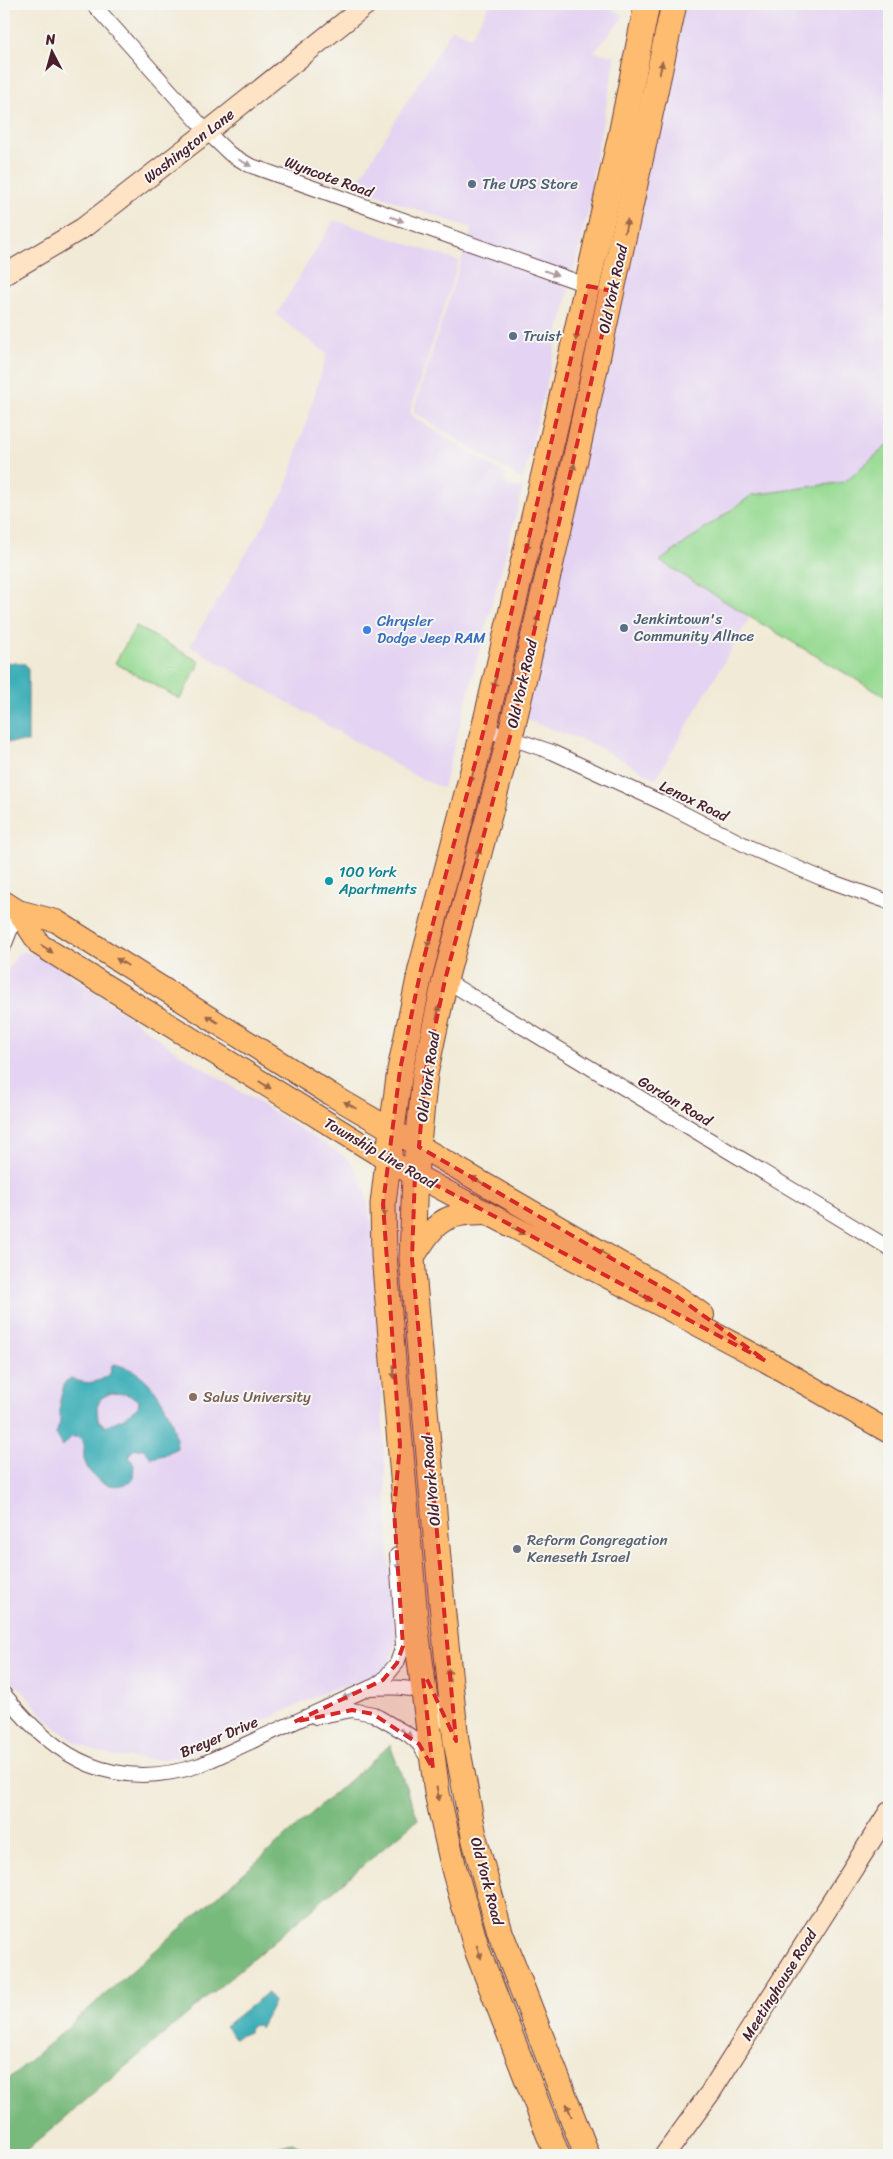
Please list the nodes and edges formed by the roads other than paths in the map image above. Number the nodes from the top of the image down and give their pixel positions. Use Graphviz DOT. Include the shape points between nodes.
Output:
graph roads {
  1 [pos="94,4"];
  2 [pos="366,4"];
  3 [pos="646,4"];
  4 [pos="674,4"];
  5 [pos="207,132"];
  6 [pos="4,275"];
  7 [pos="588,286"];
  8 [pos="612,291"];
  9 [pos="536,508"];
  10 [pos="562,518"];
  11 [pos="484,729"];
  12 [pos="510,737"];
  13 [pos="889,902"];
  14 [pos="8,911"];
  15 [pos="4,946"];
  16 [pos="445,980"];
  17 [pos="392,1129"];
  18 [pos="419,1147"];
  19 [pos="389,1161"];
  20 [pos="415,1174"];
  21 [pos="486,1213"];
  22 [pos="889,1248"];
  23 [pos="412,1260"];
  24 [pos="766,1361"];
  25 [pos="889,1432"];
  26 [pos="400,1445"];
  27 [pos="367,1688"];
  28 [pos="4,1694"];
  29 [pos="424,1695"];
  30 [pos="294,1722"];
  31 [pos="456,1741"];
  32 [pos="434,1769"];
  33 [pos="889,1812"];
  34 [pos="557,2155"];
  35 [pos="587,2155"];
  36 [pos="665,2155"];
  1 -- 5 [label="street, Wyncote Road"];
  2 -- 5 [label="street, Washington Lane"];
  3 -- 7 [label="highway, Old York Road"];
  8 -- 4 [label="highway, Old York Road, one-way"];
  5 -- 6 [label="street, Washington Lane" via="83,228"];
  5 -- 7 [label="street, Wyncote Road, one-way" via="230,154 249,165"];
  7 -- 8 [label="street, Wyncote Road"];
  7 -- 9 [label="highway, Old York Road, one-way"];
  10 -- 8 [label="highway, Old York Road, one-way"];
  9 -- 10 [label="highway"];
  9 -- 11 [label="highway, Old York Road, one-way"];
  12 -- 10 [label="highway, Old York Road, one-way"];
  11 -- 12 [label="street, Lenox Road"];
  11 -- 17 [label="highway, Old York Road, one-way" via="421,969 400,1070"];
  12 -- 13 [label="street, Lenox Road" via="602,774 751,848"];
  16 -- 12 [label="highway, Old York Road, one-way"];
  14 -- 15 [label="street"];
  17 -- 14 [label="main road, Township Line Road, one-way" via="56,921"];
  14 -- 19 [label="main road, Township Line Road, one-way" via="40,945"];
  18 -- 16 [label="highway, Old York Road, one-way" via="425,1074"];
  16 -- 22 [label="street, Gordon Road"];
  17 -- 18 [label="main road, Township Line Road"];
  17 -- 19 [label="highway, Old York Road"];
  18 -- 20 [label="highway, Old York Road"];
  24 -- 18 [label="main road, Township Line Road, one-way" via="675,1295"];
  19 -- 20 [label="main road, Township Line Road"];
  19 -- 26 [label="highway, Old York Road, one-way" via="383,1204 384,1255"];
  20 -- 21 [label="main road, Township Line Road"];
  20 -- 23 [label="highway, Old York Road"];
  21 -- 23 [label="main road" via="464,1213 435,1225"];
  21 -- 24 [label="main road, Township Line Road, one-way"];
  31 -- 23 [label="highway, Old York Road, one-way"];
  24 -- 25 [label="main road, Township Line Road"];
  26 -- 27 [label="street, Breyer Drive, one-way" via="394,1510 404,1646 392,1671"];
  26 -- 29 [label="highway, Old York Road"];
  27 -- 29 [label="street, Breyer Drive" via="401,1688"];
  27 -- 30 [label="street, Breyer Drive, one-way"];
  28 -- 30 [label="street, Breyer Drive" via="48,1742 73,1758 88,1766 138,1775 200,1766"];
  29 -- 31 [label="street, Breyer Drive" via="440,1708"];
  29 -- 32 [label="highway, Old York Road"];
  30 -- 32 [label="street, Breyer Drive, one-way" via="352,1710 373,1714 400,1728 419,1744"];
  35 -- 31 [label="highway, Old York Road, one-way" via="500,1932 475,1841"];
  32 -- 34 [label="highway, Old York Road, one-way" via="454,1869 477,1950"];
  33 -- 36 [label="street, Meetinghouse Road" via="710,2093"];
}
